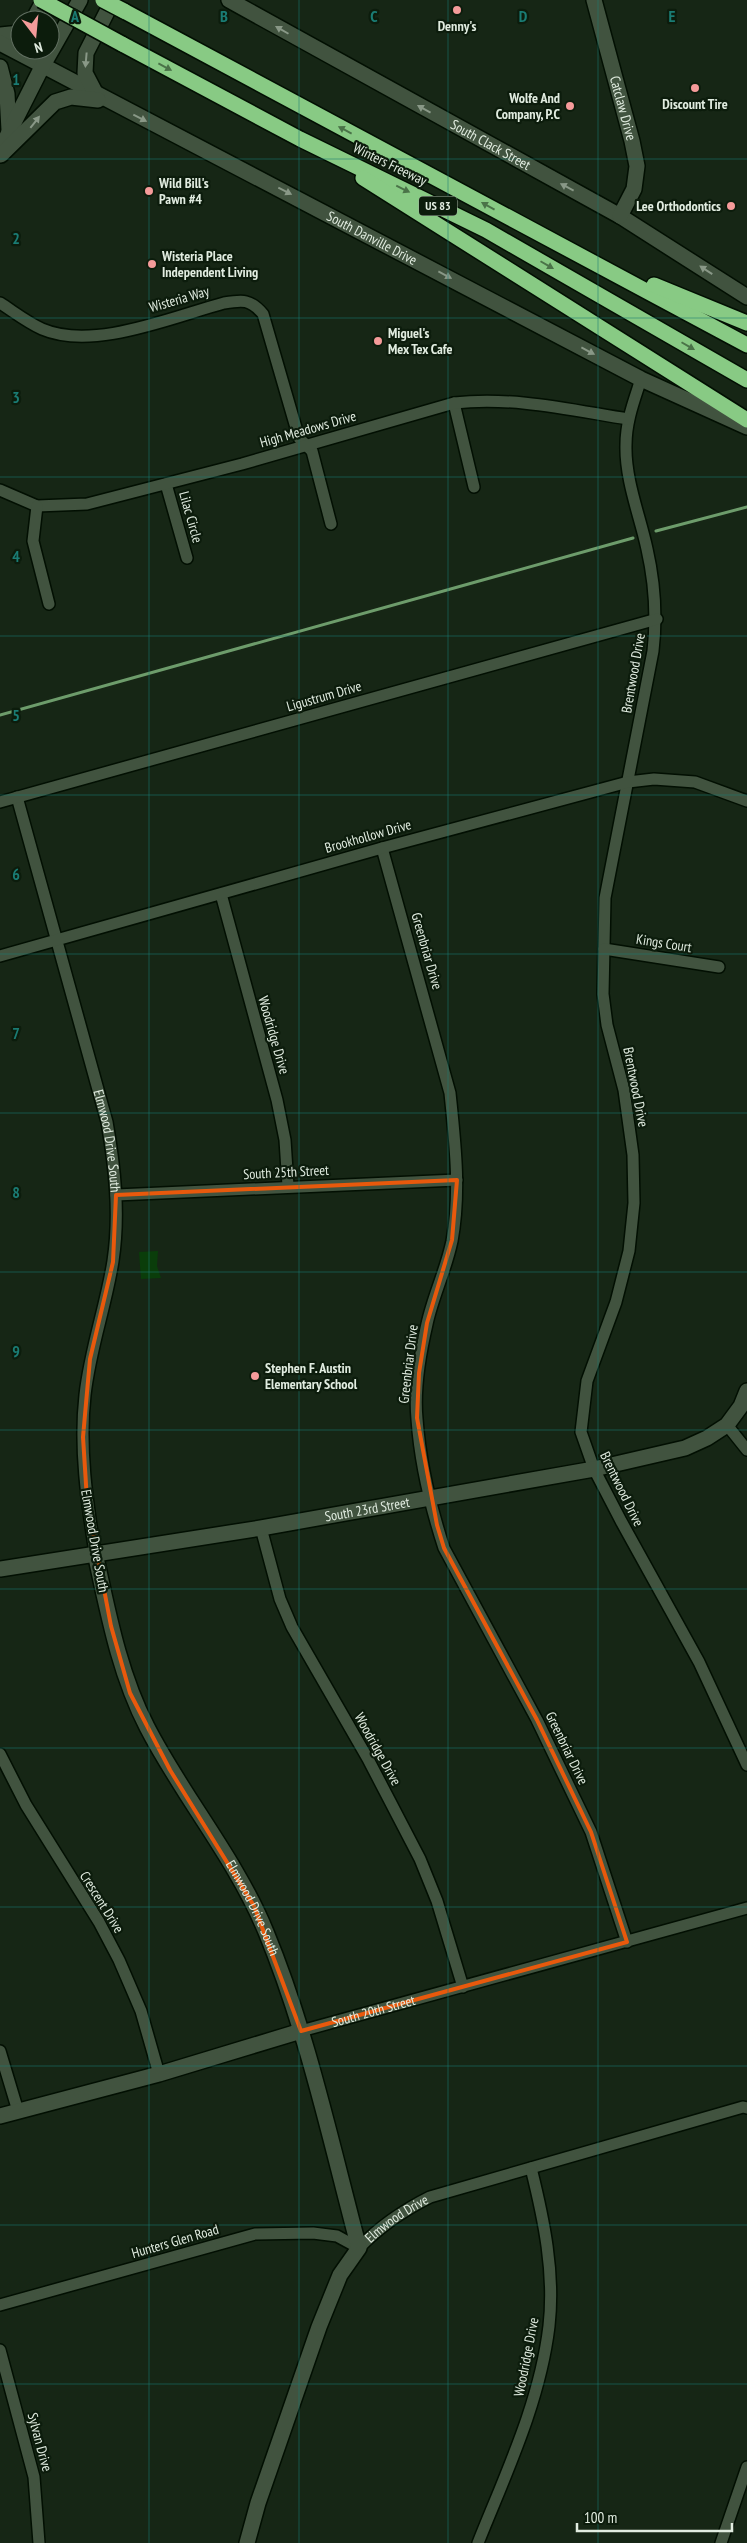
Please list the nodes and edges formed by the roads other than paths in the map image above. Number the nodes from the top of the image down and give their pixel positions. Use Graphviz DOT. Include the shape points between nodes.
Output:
graph roads {
  1 [pos="40,0"];
  2 [pos="80,0"];
  3 [pos="104,0"];
  4 [pos="113,0"];
  5 [pos="229,0"];
  6 [pos="594,0"];
  7 [pos="0,43"];
  8 [pos="0,67"];
  9 [pos="42,67"];
  10 [pos="103,99"];
  11 [pos="9,132"];
  12 [pos="300,139"];
  13 [pos="0,150"];
  14 [pos="0,156"];
  15 [pos="506,216"];
  16 [pos="620,216"];
  17 [pos="747,297"];
  18 [pos="0,304"];
  19 [pos="747,323"];
  20 [pos="747,345"];
  21 [pos="641,379"];
  22 [pos="747,380"];
  23 [pos="454,403"];
  24 [pos="628,419"];
  25 [pos="747,420"];
  26 [pos="747,427"];
  27 [pos="305,445"];
  28 [pos="166,484"];
  29 [pos="474,487"];
  30 [pos="0,490"];
  31 [pos="37,506"];
  32 [pos="331,524"];
  33 [pos="187,558"];
  34 [pos="49,604"];
  35 [pos="657,619"];
  36 [pos="628,782"];
  37 [pos="17,797"];
  38 [pos="747,801"];
  39 [pos="0,802"];
  40 [pos="382,848"];
  41 [pos="221,894"];
  42 [pos="57,939"];
  43 [pos="604,949"];
  44 [pos="0,956"];
  45 [pos="719,967"];
  46 [pos="457,1180"];
  47 [pos="288,1186"];
  48 [pos="116,1195"];
  49 [pos="747,1391"];
  50 [pos="728,1425"];
  51 [pos="747,1450"];
  52 [pos="594,1469"];
  53 [pos="431,1498"];
  54 [pos="261,1528"];
  55 [pos="95,1554"];
  56 [pos="0,1569"];
  57 [pos="0,1754"];
  58 [pos="747,1765"];
  59 [pos="747,1908"];
  60 [pos="627,1942"];
  61 [pos="463,1987"];
  62 [pos="301,2032"];
  63 [pos="0,2051"];
  64 [pos="159,2074"];
  65 [pos="746,2107"];
  66 [pos="18,2111"];
  67 [pos="0,2116"];
  68 [pos="531,2168"];
  69 [pos="359,2248"];
  70 [pos="0,2305"];
  71 [pos="0,2350"];
  72 [pos="747,2467"];
  73 [pos="39,2543"];
  74 [pos="247,2543"];
  75 [pos="478,2543"];
  76 [pos="721,2543"];
  1 -- 12 [label="highway, Winters Freeway / US 83, one-way, bridge"];
  2 -- 9 [label="street"];
  15 -- 3 [label="highway, Winters Freeway / US 83, one-way, bridge"];
  4 -- 10 [label="street, one-way" via="86,53 86,73"];
  16 -- 5 [label="street, South Clack Street, one-way"];
  6 -- 16 [label="street, Catclaw Drive" via="637,166 634,189"];
  7 -- 9 [label="street, South Danville Drive"];
  8 -- 11 [label="street" via="7,94"];
  9 -- 10 [label="street, South Danville Drive"];
  9 -- 11 [label="street"];
  14 -- 10 [label="street, one-way" via="55,102 71,97"];
  10 -- 21 [label="street, South Danville Drive, one-way" via="348,223"];
  11 -- 13 [label="street"];
  12 -- 22 [label="highway, Winters Freeway / US 83, one-way" via="486,230"];
  12 -- 25 [label="highway"];
  15 -- 19 [label="highway" via="665,290"];
  15 -- 20 [label="highway, Winters Freeway / US 83"];
  17 -- 16 [label="street, South Clack Street, one-way"];
  18 -- 27 [label="street, Wisteria Way" via="43,330 80,338 107,335 224,303 241,300 254,304 263,314 299,438"];
  21 -- 24 [label="street, Brentwood Drive"];
  21 -- 26 [label="street, South Danville Drive"];
  23 -- 24 [label="street, High Meadows Drive" via="511,402"];
  23 -- 27 [label="street, High Meadows Drive"];
  23 -- 29 [label="street"];
  24 -- 35 [label="street, Brentwood Drive" via="628,469 654,586"];
  27 -- 28 [label="street, High Meadows Drive"];
  27 -- 32 [label="street, Wisteria Way" via="312,451"];
  28 -- 31 [label="street, High Meadows Drive" via="87,504"];
  28 -- 33 [label="street, Lilac Circle"];
  30 -- 31 [label="street, High Meadows Drive"];
  31 -- 34 [label="street" via="33,541"];
  35 -- 36 [label="street, Brentwood Drive"];
  35 -- 37 [label="street, Ligustrum Drive"];
  36 -- 38 [label="street, Brookhollow Drive" via="654,779 695,782"];
  36 -- 40 [label="street, Brookhollow Drive"];
  36 -- 43 [label="street, Brentwood Drive" via="606,898"];
  37 -- 39 [label="street, Ligustrum Drive"];
  37 -- 42 [label="street, Elmwood Drive South"];
  40 -- 41 [label="street, Brookhollow Drive"];
  40 -- 46 [label="street, Greenbriar Drive" via="450,1094"];
  41 -- 42 [label="street, Brookhollow Drive"];
  41 -- 47 [label="street, Woodridge Drive" via="278,1100"];
  42 -- 44 [label="street, Brookhollow Drive"];
  42 -- 48 [label="street, Elmwood Drive South" via="107,1122"];
  43 -- 45 [label="street, Kings Court"];
  43 -- 52 [label="street, Brentwood Drive" via="603,994 607,1025 624,1090 633,1155 634,1203 629,1251 616,1302 587,1381 582,1412 582,1432"];
  46 -- 47 [label="street, South 25th Street"];
  46 -- 53 [label="street, Greenbriar Drive" via="452,1240 427,1323 419,1373 417,1418"];
  47 -- 48 [label="street, South 25th Street"];
  48 -- 55 [label="street, Elmwood Drive South" via="117,1231 113,1262 90,1358 85,1396 83,1466"];
  49 -- 50 [label="street"];
  50 -- 51 [label="street"];
  50 -- 52 [label="street, South 23rd Street" via="685,1448"];
  52 -- 53 [label="street, South 23rd Street"];
  52 -- 58 [label="street, Brentwood Drive" via="699,1662"];
  53 -- 54 [label="street, South 23rd Street"];
  53 -- 60 [label="street, Greenbriar Drive" via="444,1548 538,1720 590,1832"];
  54 -- 55 [label="street, South 23rd Street"];
  54 -- 61 [label="street, Woodridge Drive" via="280,1599 292,1627 368,1759 420,1859 437,1901"];
  55 -- 56 [label="street, South 23rd Street"];
  55 -- 62 [label="street, Elmwood Drive South" via="130,1693 170,1770 254,1906"];
  57 -- 64 [label="street, Crescent Drive" via="26,1805 120,1960 141,2012"];
  59 -- 60 [label="street, South 20th Street"];
  60 -- 61 [label="street, South 20th Street"];
  61 -- 62 [label="street, South 20th Street"];
  62 -- 64 [label="street, South 20th Street"];
  62 -- 69 [label="street, Elmwood Drive South"];
  63 -- 66 [label="street"];
  64 -- 66 [label="street, South 20th Street"];
  65 -- 68 [label="street, Elmwood Drive"];
  66 -- 67 [label="street, South 20th Street"];
  68 -- 69 [label="street, Elmwood Drive" via="430,2197 378,2228"];
  68 -- 75 [label="street, Woodridge Drive" via="547,2246 551,2286 549,2326 531,2406"];
  69 -- 70 [label="street, Hunters Glen Road" via="337,2236 255,2234"];
  69 -- 74 [label="street, Elmwood Drive" via="340,2275 318,2327"];
  71 -- 73 [label="street, Sylvan Drive" via="34,2477"];
  72 -- 76 [label="street"];
}
